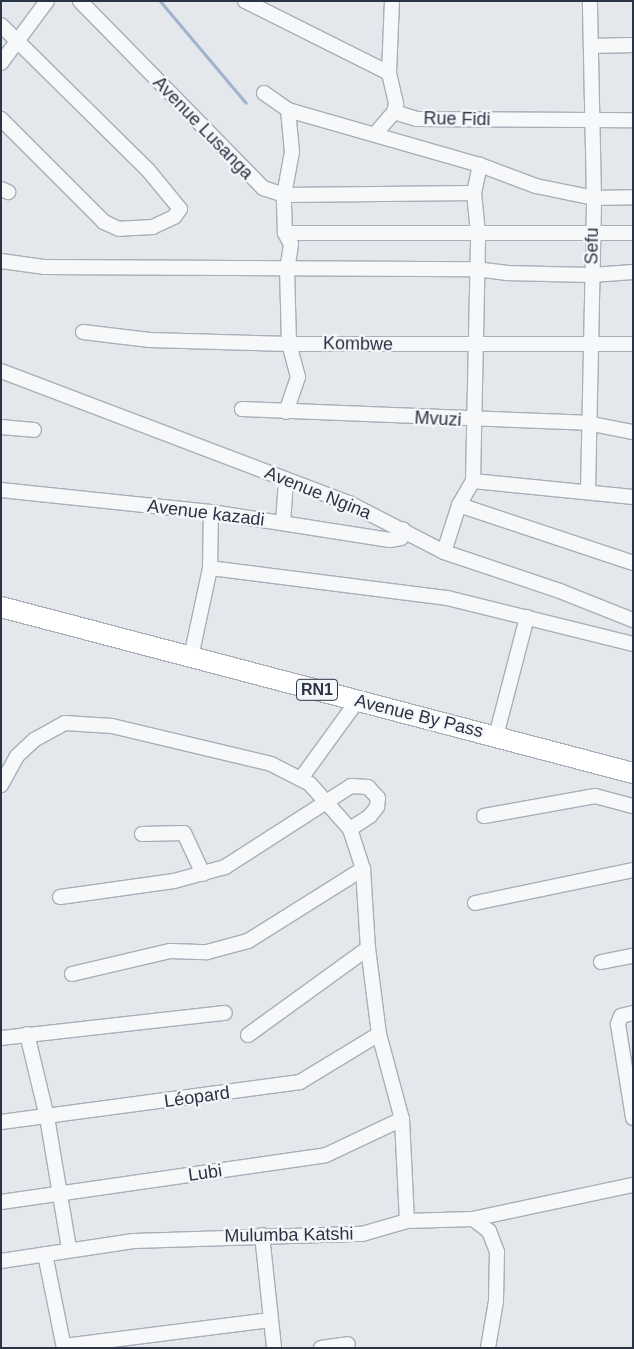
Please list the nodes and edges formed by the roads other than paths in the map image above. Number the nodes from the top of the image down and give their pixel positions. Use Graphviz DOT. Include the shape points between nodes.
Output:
graph roads {
  1 [pos="47,1"];
  2 [pos="80,1"];
  3 [pos="246,1"];
  4 [pos="392,1"];
  5 [pos="590,1"];
  6 [pos="1,25"];
  7 [pos="17,40"];
  8 [pos="633,45"];
  9 [pos="590,46"];
  10 [pos="1,64"];
  11 [pos="389,73"];
  12 [pos="264,94"];
  13 [pos="288,110"];
  14 [pos="394,112"];
  15 [pos="1,119"];
  16 [pos="592,120"];
  17 [pos="633,120"];
  18 [pos="375,134"];
  19 [pos="480,166"];
  20 [pos="474,193"];
  21 [pos="284,195"];
  22 [pos="633,197"];
  23 [pos="594,198"];
  24 [pos="285,233"];
  25 [pos="478,233"];
  26 [pos="633,233"];
  27 [pos="593,234"];
  28 [pos="1,261"];
  29 [pos="475,269"];
  30 [pos="287,270"];
  31 [pos="633,272"];
  32 [pos="592,275"];
  33 [pos="83,332"];
  34 [pos="289,344"];
  35 [pos="592,344"];
  36 [pos="633,344"];
  37 [pos="475,346"];
  38 [pos="1,371"];
  39 [pos="242,408"];
  40 [pos="286,412"];
  41 [pos="475,420"];
  42 [pos="587,423"];
  43 [pos="1,427"];
  44 [pos="34,430"];
  45 [pos="633,432"];
  46 [pos="286,480"];
  47 [pos="473,481"];
  48 [pos="1,490"];
  49 [pos="588,491"];
  50 [pos="633,497"];
  51 [pos="459,505"];
  52 [pos="211,512"];
  53 [pos="284,522"];
  54 [pos="403,529"];
  55 [pos="444,552"];
  56 [pos="633,563"];
  57 [pos="210,568"];
  58 [pos="1,607"];
  59 [pos="527,617"];
  60 [pos="633,620"];
  61 [pos="633,644"];
  62 [pos="191,657"];
  63 [pos="358,700"];
  64 [pos="496,736"];
  65 [pos="633,773"];
  66 [pos="302,777"];
  67 [pos="1,785"];
  68 [pos="324,802"];
  69 [pos="633,806"];
  70 [pos="484,816"];
  71 [pos="350,829"];
  72 [pos="142,834"];
  73 [pos="363,869"];
  74 [pos="633,870"];
  75 [pos="203,874"];
  76 [pos="60,897"];
  77 [pos="475,903"];
  78 [pos="368,948"];
  79 [pos="633,956"];
  80 [pos="600,962"];
  81 [pos="72,974"];
  82 [pos="633,1013"];
  83 [pos="225,1014"];
  84 [pos="27,1034"];
  85 [pos="379,1034"];
  86 [pos="248,1036"];
  87 [pos="1,1038"];
  88 [pos="47,1117"];
  89 [pos="633,1118"];
  90 [pos="402,1119"];
  91 [pos="1,1122"];
  92 [pos="633,1185"];
  93 [pos="61,1194"];
  94 [pos="1,1202"];
  95 [pos="473,1219"];
  96 [pos="407,1221"];
  97 [pos="262,1235"];
  98 [pos="69,1249"];
  99 [pos="45,1254"];
  100 [pos="1,1261"];
  101 [pos="270,1320"];
  102 [pos="348,1344"];
  103 [pos="64,1347"];
  104 [pos="274,1348"];
  105 [pos="321,1348"];
  106 [pos="488,1348"];
  1 -- 7 [label="street"];
  2 -- 21 [label="street, Avenue Lusanga" via="254,182"];
  3 -- 11 [label="street"];
  4 -- 11 [label="street"];
  5 -- 9 [label="street, Sefu"];
  6 -- 7 [label="street"];
  7 -- 10 [label="street"];
  7 -- 15 [label="street" via="180,206 174,217 147,228 119,229 104,222"];
  8 -- 9 [label="street"];
  9 -- 16 [label="street, Sefu"];
  11 -- 14 [label="street" via="396,104"];
  12 -- 13 [label="street"];
  13 -- 18 [label="street"];
  13 -- 21 [label="street" via="292,152"];
  14 -- 16 [label="street, Rue Fidi" via="417,119"];
  14 -- 18 [label="street"];
  16 -- 17 [label="street, Rue Fidi"];
  16 -- 23 [label="street, Sefu"];
  18 -- 19 [label="street"];
  19 -- 20 [label="street"];
  19 -- 23 [label="street" via="536,186"];
  20 -- 21 [label="street, Avenue Lusanga"];
  20 -- 25 [label="street"];
  21 -- 24 [label="street"];
  22 -- 23 [label="street"];
  23 -- 27 [label="street, Sefu"];
  24 -- 25 [label="street"];
  24 -- 30 [label="street" via="291,244"];
  25 -- 27 [label="street"];
  25 -- 29 [label="street"];
  26 -- 27 [label="street"];
  27 -- 32 [label="street, Sefu"];
  28 -- 30 [label="street" via="44,267"];
  29 -- 30 [label="street"];
  29 -- 32 [label="street"];
  29 -- 37 [label="street"];
  30 -- 34 [label="street"];
  31 -- 32 [label="street"];
  32 -- 35 [label="street, Sefu"];
  33 -- 34 [label="street, Kombwe" via="150,340"];
  34 -- 37 [label="street, Kombwe"];
  34 -- 40 [label="street" via="298,377"];
  35 -- 36 [label="street, Kombwe"];
  35 -- 37 [label="street, Kombwe"];
  35 -- 42 [label="street, Sefu"];
  37 -- 41 [label="street"];
  38 -- 46 [label="street, Avenue Ngina"];
  39 -- 40 [label="street, Mvuzi"];
  40 -- 41 [label="street, Mvuzi"];
  41 -- 42 [label="street, Mvuzi"];
  41 -- 47 [label="street"];
  42 -- 45 [label="street, Mvuzi"];
  42 -- 49 [label="street, Sefu"];
  43 -- 44 [label="street"];
  46 -- 53 [label="street"];
  46 -- 54 [label="street, Avenue Ngina" via="349,503"];
  47 -- 49 [label="street"];
  47 -- 51 [label="street"];
  48 -- 52 [label="street, Avenue kazadi"];
  49 -- 50 [label="street"];
  51 -- 55 [label="street"];
  51 -- 56 [label="street"];
  52 -- 53 [label="street, Avenue kazadi"];
  52 -- 57 [label="street"];
  53 -- 54 [label="street, Avenue kazadi" via="390,540 401,538"];
  54 -- 55 [label="street, Avenue Ngina"];
  55 -- 60 [label="street, Avenue Ngina" via="560,590"];
  57 -- 59 [label="street" via="447,598"];
  57 -- 62 [label="street"];
  58 -- 62 [label="highway, Avenue By Pass / RN1"];
  59 -- 61 [label="street"];
  59 -- 64 [label="street"];
  62 -- 63 [label="highway, Avenue By Pass / RN1"];
  63 -- 64 [label="highway, Avenue By Pass / RN1"];
  63 -- 66 [label="street"];
  64 -- 65 [label="highway, Avenue By Pass / RN1"];
  66 -- 67 [label="street" via="271,764 120,728 64,723 34,740 17,756"];
  66 -- 68 [label="street"];
  68 -- 71 [label="street"];
  68 -- 71 [label="street" via="351,786 359,785 374,791 378,798 375,812"];
  68 -- 75 [label="street" via="245,856"];
  69 -- 70 [label="street" via="595,796"];
  71 -- 73 [label="street"];
  72 -- 75 [label="street" via="184,832"];
  73 -- 78 [label="street"];
  73 -- 81 [label="street" via="248,942 207,952 170,951"];
  74 -- 77 [label="street"];
  75 -- 76 [label="street"];
  78 -- 85 [label="street"];
  78 -- 86 [label="street"];
  79 -- 80 [label="street"];
  82 -- 89 [label="street" via="621,1016 618,1024"];
  83 -- 84 [label="street"];
  84 -- 87 [label="street"];
  84 -- 88 [label="street"];
  85 -- 88 [label="street, Léopard" via="300,1082"];
  85 -- 90 [label="street"];
  88 -- 91 [label="street, Léopard"];
  88 -- 93 [label="street"];
  90 -- 93 [label="street, Lubi" via="326,1155"];
  90 -- 96 [label="street"];
  92 -- 95 [label="street, Mulumba Katshi"];
  93 -- 94 [label="street, Lubi"];
  93 -- 98 [label="street"];
  95 -- 96 [label="street, Mulumba Katshi"];
  95 -- 106 [label="street" via="489,1230 497,1252 496,1302"];
  96 -- 97 [label="street, Mulumba Katshi" via="362,1234"];
  97 -- 98 [label="street, Mulumba Katshi" via="134,1241"];
  97 -- 101 [label="street"];
  98 -- 99 [label="street, Mulumba Katshi"];
  99 -- 100 [label="street, Mulumba Katshi"];
  99 -- 103 [label="street"];
  101 -- 103 [label="street"];
  101 -- 104 [label="street"];
  102 -- 105 [label="street"];
}
